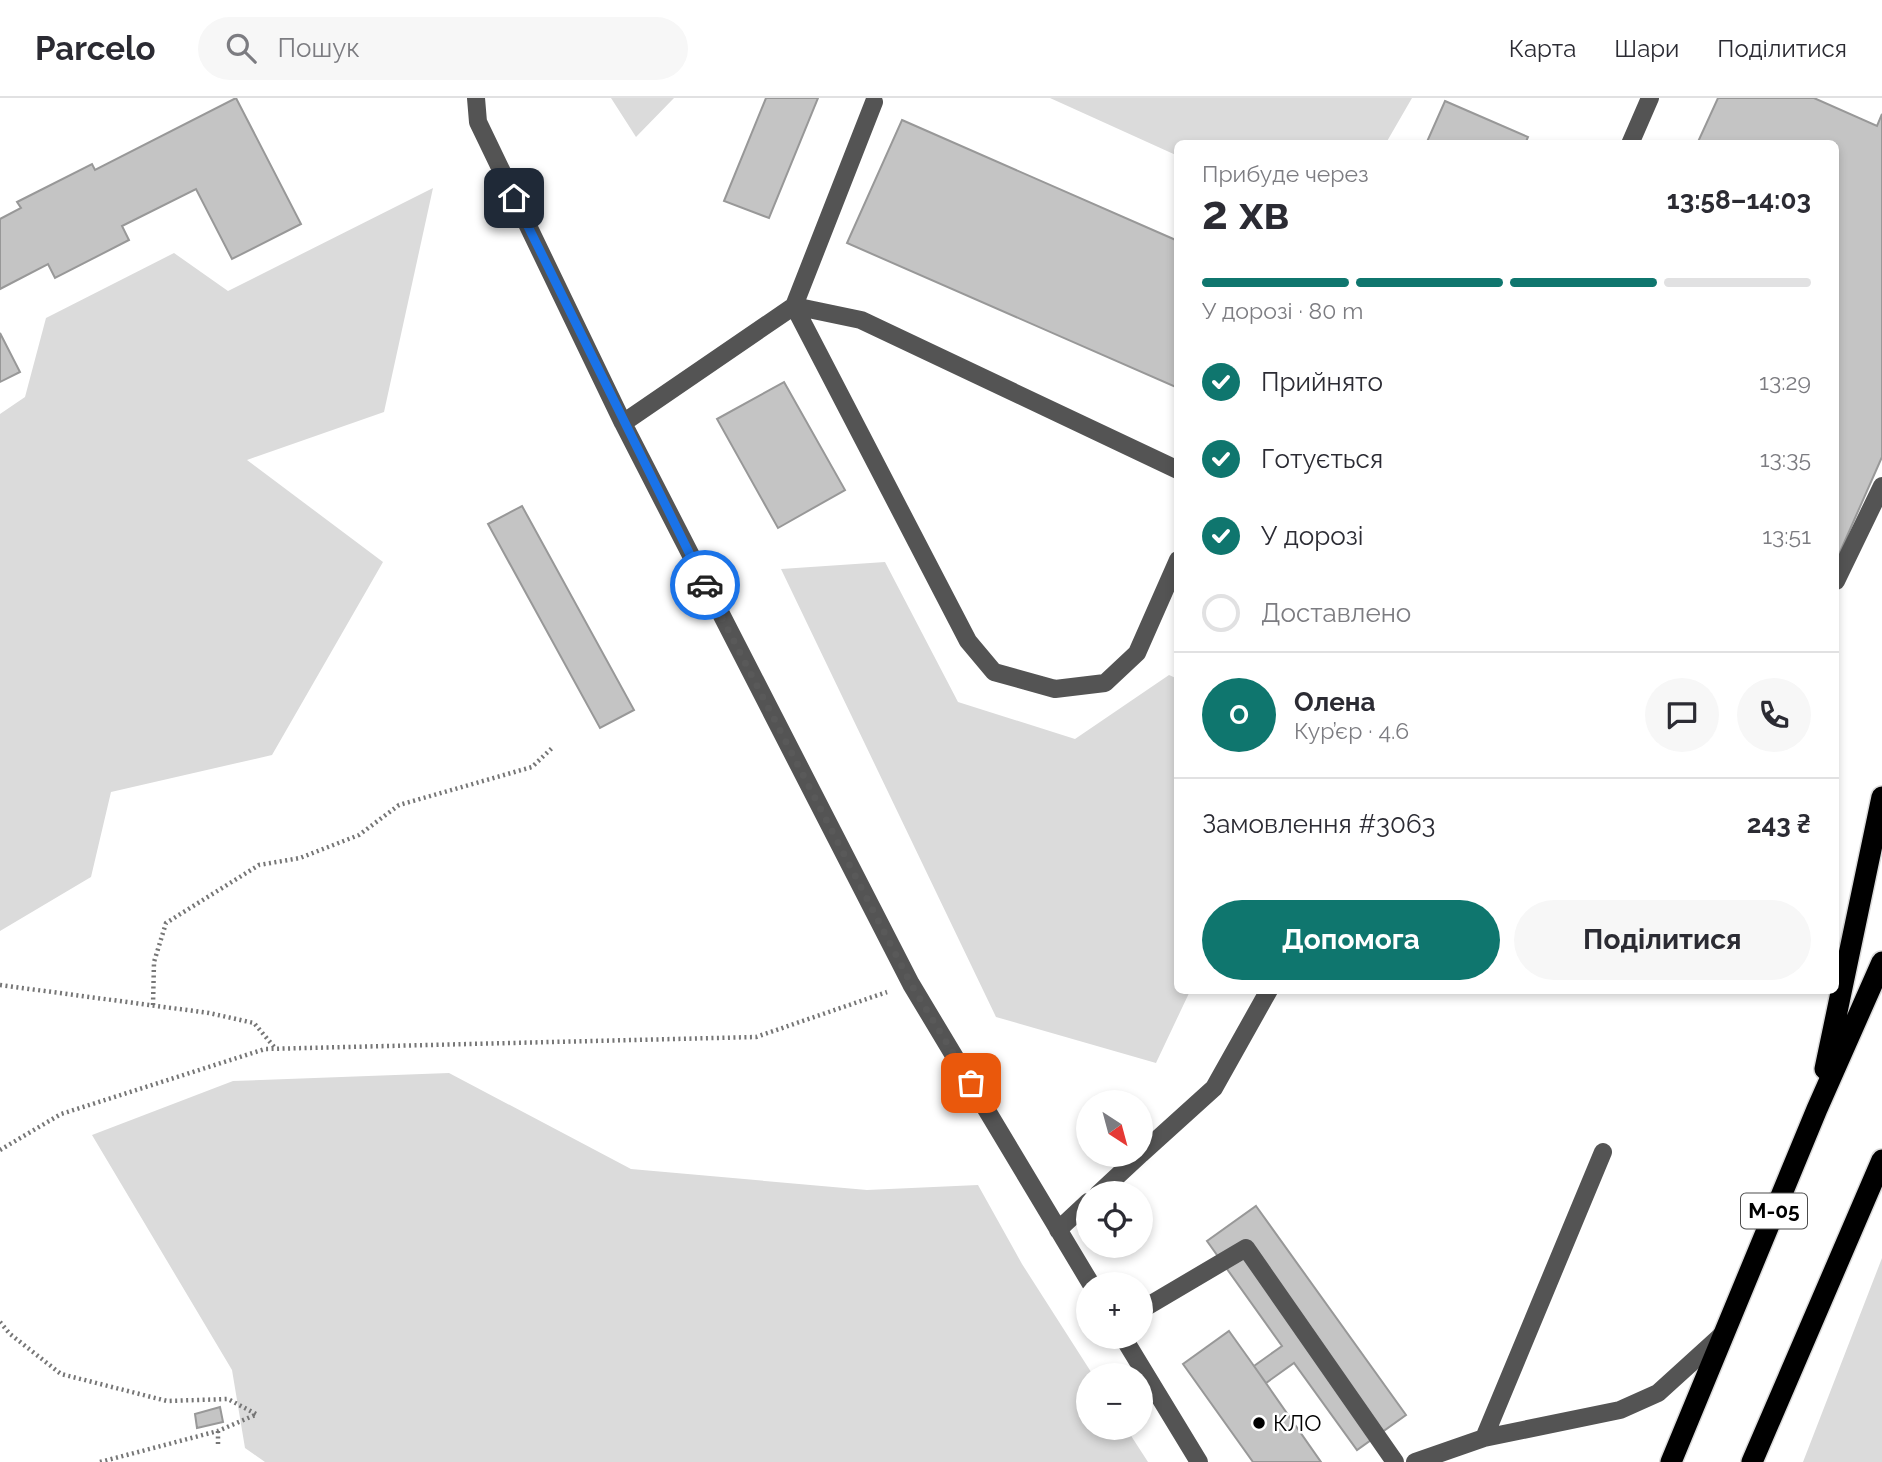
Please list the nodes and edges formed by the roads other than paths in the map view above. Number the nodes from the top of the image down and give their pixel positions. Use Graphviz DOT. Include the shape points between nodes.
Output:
graph roads {
  1 [pos="476,98"];
  2 [pos="1650,98"];
  3 [pos="874,102"];
  4 [pos="1632,140"];
  5 [pos="794,306"];
  6 [pos="623,424"];
  7 [pos="1174,468"];
  8 [pos="1882,486"];
  9 [pos="1174,569"];
  10 [pos="1839,576"];
  11 [pos="1882,797"];
  12 [pos="1882,962"];
  13 [pos="1267,994"];
  14 [pos="1817,1109"];
  15 [pos="1153,1144"];
  16 [pos="1603,1153"];
  17 [pos="1882,1160"];
  18 [pos="1128,1167"];
  19 [pos="1112,1181"];
  20 [pos="1076,1213"];
  21 [pos="1058,1230"];
  22 [pos="1084,1272"];
  23 [pos="1153,1303"];
  24 [pos="1723,1334"];
  25 [pos="1130,1349"];
  26 [pos="1696,1397"];
  27 [pos="1484,1438"];
  28 [pos="1199,1462"];
  29 [pos="1395,1462"];
  30 [pos="1415,1462"];
  31 [pos="1664,1462"];
  32 [pos="1671,1462"];
  33 [pos="1752,1462"];
  1 -- 6 [label="street" via="478,122"];
  2 -- 4 [label="street"];
  3 -- 5 [label="street"];
  5 -- 6 [label="street"];
  5 -- 7 [label="street" via="861,320"];
  5 -- 9 [label="street" via="968,641 994,672 1055,689 1105,683 1137,653"];
  6 -- 21 [label="street" via="911,984"];
  8 -- 10 [label="street"];
  11 -- 14 [label="highway"];
  12 -- 14 [label="highway, М-05"];
  13 -- 15 [label="street" via="1214,1088"];
  14 -- 24 [label="highway, М-05"];
  16 -- 27 [label="street"];
  17 -- 33 [label="highway"];
  18 -- 19 [label="street"];
  20 -- 21 [label="street"];
  21 -- 22 [label="street"];
  23 -- 29 [label="street" via="1246,1248"];
  24 -- 26 [label="highway, М-05"];
  24 -- 27 [label="street" via="1658,1393 1620,1410"];
  25 -- 28 [label="street"];
  26 -- 31 [label="street"];
  26 -- 32 [label="highway, М-05"];
  27 -- 30 [label="street"];
}
